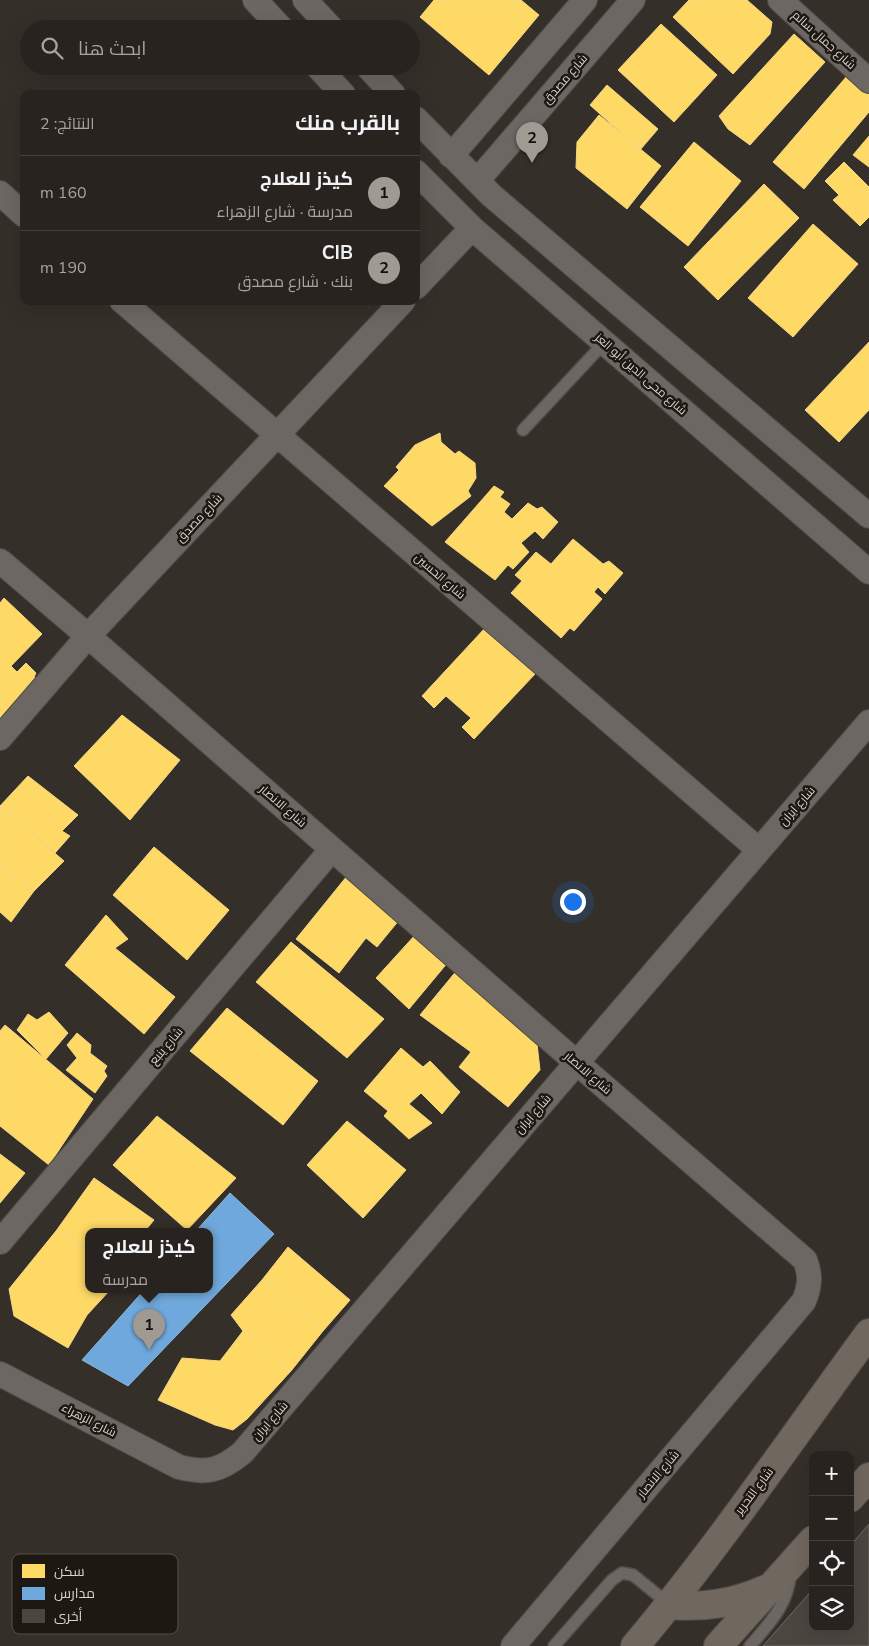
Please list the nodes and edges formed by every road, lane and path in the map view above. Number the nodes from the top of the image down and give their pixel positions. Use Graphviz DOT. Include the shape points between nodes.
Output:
graph roads {
  1 [pos="255,0"];
  2 [pos="305,0"];
  3 [pos="586,0"];
  4 [pos="634,0"];
  5 [pos="780,0"];
  6 [pos="274,20"];
  7 [pos="324,20"];
  8 [pos="325,75"];
  9 [pos="375,75"];
  10 [pos="869,81"];
  11 [pos="339,90"];
  12 [pos="389,90"];
  13 [pos="420,123"];
  14 [pos="451,156"];
  15 [pos="420,176"];
  16 [pos="477,181"];
  17 [pos="0,193"];
  18 [pos="20,211"];
  19 [pos="472,228"];
  20 [pos="420,283"];
  21 [pos="127,305"];
  22 [pos="399,305"];
  23 [pos="604,342"];
  24 [pos="523,430"];
  25 [pos="277,435"];
  26 [pos="869,516"];
  27 [pos="0,561"];
  28 [pos="869,572"];
  29 [pos="88,636"];
  30 [pos="869,722"];
  31 [pos="0,738"];
  32 [pos="332,849"];
  33 [pos="759,850"];
  34 [pos="577,1063"];
  35 [pos="0,1242"];
  36 [pos="869,1333"];
  37 [pos="0,1374"];
  38 [pos="179,1467"];
  39 [pos="869,1477"];
  40 [pos="852,1496"];
  41 [pos="812,1541"];
  42 [pos="791,1565"];
  43 [pos="770,1587"];
  44 [pos="670,1605"];
  45 [pos="513,1646"];
  46 [pos="554,1646"];
  47 [pos="635,1646"];
  48 [pos="718,1646"];
  49 [pos="750,1646"];
  1 -- 6 [label="street"];
  2 -- 7 [label="street"];
  3 -- 14 [label="street"];
  4 -- 16 [label="street, شارع مصدق"];
  5 -- 10 [label="street, شارع جمال سالم"];
  8 -- 11 [label="street"];
  9 -- 12 [label="street"];
  13 -- 14 [label="street"];
  14 -- 16 [label="street"];
  15 -- 19 [label="street, شارع محى الدين أبو العز"];
  16 -- 26 [label="street"];
  17 -- 18 [label="street"];
  19 -- 20 [label="street"];
  19 -- 23 [label="street, شارع محى الدين أبو العز"];
  21 -- 25 [label="street, شارع الحسين"];
  22 -- 25 [label="street, شارع مصدق"];
  23 -- 24 [label="lane"];
  23 -- 28 [label="street, شارع محى الدين أبو العز"];
  25 -- 29 [label="street, شارع مصدق"];
  25 -- 33 [label="street, شارع الحسين"];
  27 -- 29 [label="street, شارع الانصار"];
  29 -- 31 [label="street, شارع مصدق"];
  29 -- 32 [label="street, شارع الانصار"];
  30 -- 33 [label="street, شارع ايران"];
  32 -- 34 [label="street, شارع الانصار"];
  32 -- 35 [label="street, شارع ينبع"];
  33 -- 34 [label="street, شارع ايران"];
  34 -- 38 [label="street, شارع ايران" via="242,1453 213,1471"];
  34 -- 45 [label="street, شارع الانصار" via="805,1260 810,1281 804,1301"];
  36 -- 44 [label="main road, شارع التحرير"];
  37 -- 38 [label="street, شارع الزهراء"];
  39 -- 40 [label="main road"];
  41 -- 42 [label="main road"];
  42 -- 43 [label="main road"];
  42 -- 49 [label="lane" via="782,1607"];
  43 -- 44 [label="main road" via="727,1603"];
  43 -- 48 [label="main road"];
  44 -- 46 [label="lane" via="633,1575 622,1573 612,1580"];
  44 -- 47 [label="main road, شارع التحرير"];
}
